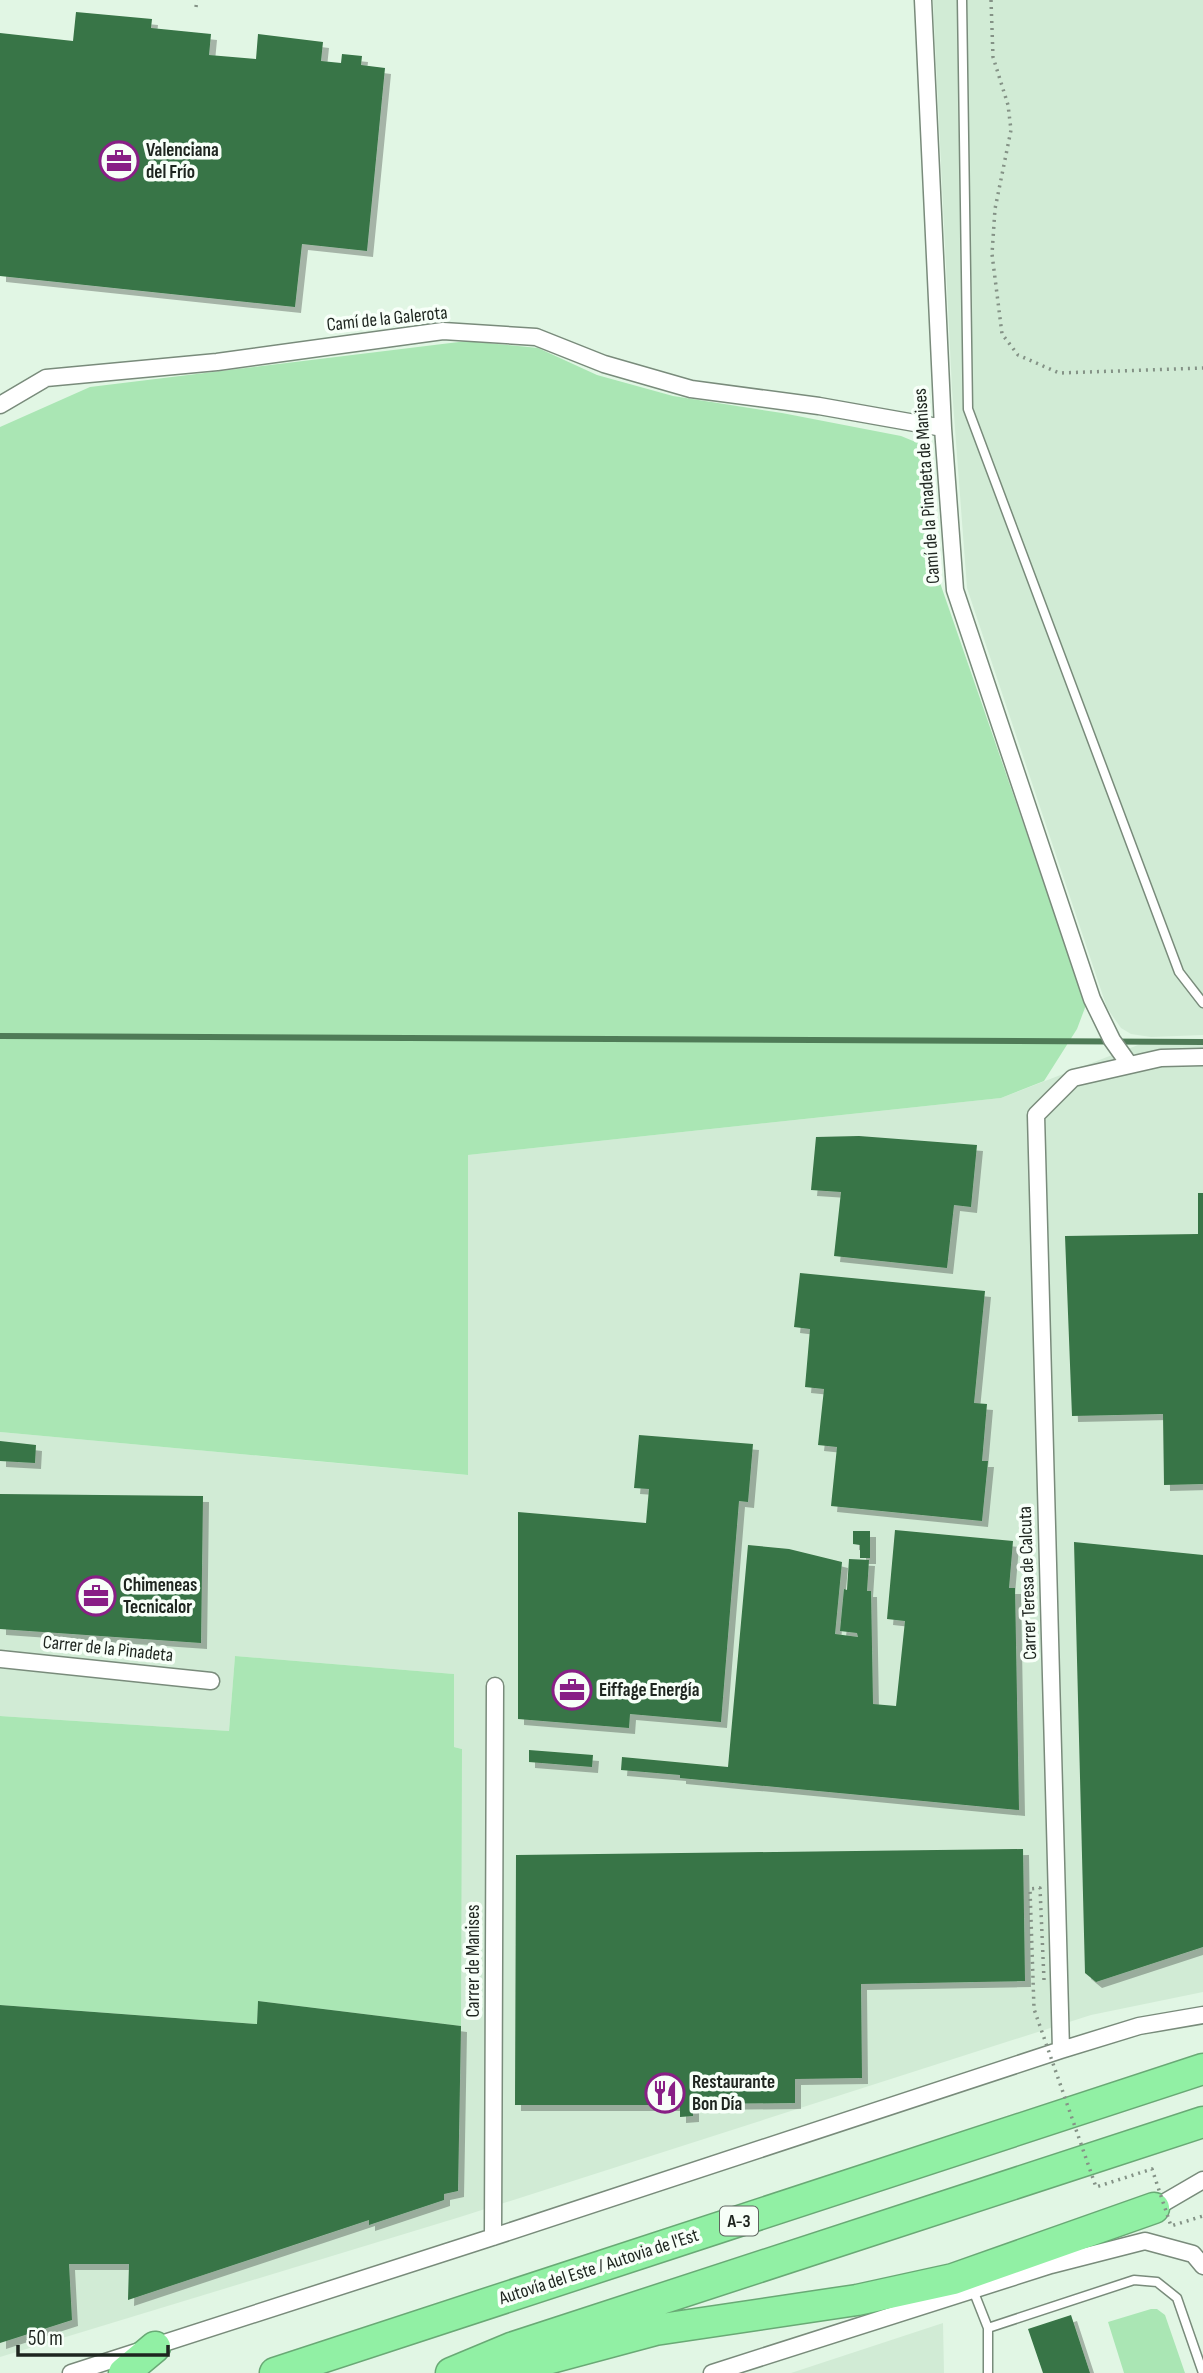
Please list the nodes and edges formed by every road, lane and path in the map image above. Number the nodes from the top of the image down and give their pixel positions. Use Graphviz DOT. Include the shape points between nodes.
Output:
graph roads {
  1 [pos="197,0"];
  2 [pos="923,0"];
  3 [pos="962,0"];
  4 [pos="991,0"];
  5 [pos="196,6"];
  6 [pos="1203,368"];
  7 [pos="0,405"];
  8 [pos="943,428"];
  9 [pos="1203,1003"];
  10 [pos="1203,1057"];
  11 [pos="1129,1064"];
  12 [pos="0,1659"];
  13 [pos="211,1681"];
  14 [pos="495,1686"];
  15 [pos="1044,1980"];
  16 [pos="1203,2015"];
  17 [pos="1061,2050"];
  18 [pos="1203,2069"];
  19 [pos="1203,2122"];
  20 [pos="1203,2180"];
  21 [pos="1154,2208"];
  22 [pos="1203,2216"];
  23 [pos="493,2237"];
  24 [pos="1051,2265"];
  25 [pos="1203,2266"];
  26 [pos="973,2290"];
  27 [pos="988,2328"];
  28 [pos="155,2347"];
  29 [pos="458,2371"];
  30 [pos="71,2373"];
  31 [pos="124,2373"];
  32 [pos="275,2373"];
  33 [pos="712,2373"];
  34 [pos="988,2373"];
  35 [pos="1203,2373"];
  1 -- 5 [label="path"];
  2 -- 8 [label="street, Camí de la Pinadeta de Manises"];
  3 -- 9 [label="lane" via="968,410 1179,972"];
  4 -- 6 [label="path" via="993,57 1011,130 995,209 992,254 1002,334 1018,355 1059,373"];
  7 -- 8 [label="street, Camí de la Galerota" via="46,378 217,362 443,331 536,337 604,364 691,389"];
  8 -- 11 [label="street, Camí de la Pinadeta de Manises" via="955,590 1092,999"];
  10 -- 11 [label="street"];
  11 -- 17 [label="street, Carrer Teresa de Calcuta" via="1073,1078 1036,1115"];
  12 -- 13 [label="street, Carrer de la Pinadeta"];
  14 -- 23 [label="street, Carrer de Manises"];
  15 -- 22 [label="path, bridge" via="1040,1888 1030,1889 1034,2009 1096,2187 1152,2169 1171,2227"];
  16 -- 17 [label="street" via="1139,2026"];
  17 -- 23 [label="street"];
  18 -- 32 [label="highway, Autovía del Este / Autovia de l'Est / A-3"];
  19 -- 29 [label="highway" via="511,2348"];
  20 -- 21 [label="street"];
  21 -- 24 [label="street"];
  21 -- 29 [label="highway" via="953,2279 857,2300 655,2330 521,2366"];
  23 -- 28 [label="street"];
  24 -- 25 [label="street" via="1145,2241 1193,2254"];
  24 -- 26 [label="street"];
  26 -- 27 [label="lane"];
  26 -- 33 [label="street"];
  27 -- 34 [label="lane"];
  27 -- 35 [label="lane" via="1134,2280 1157,2282 1177,2298"];
  28 -- 30 [label="street"];
  28 -- 31 [label="highway"];
}
